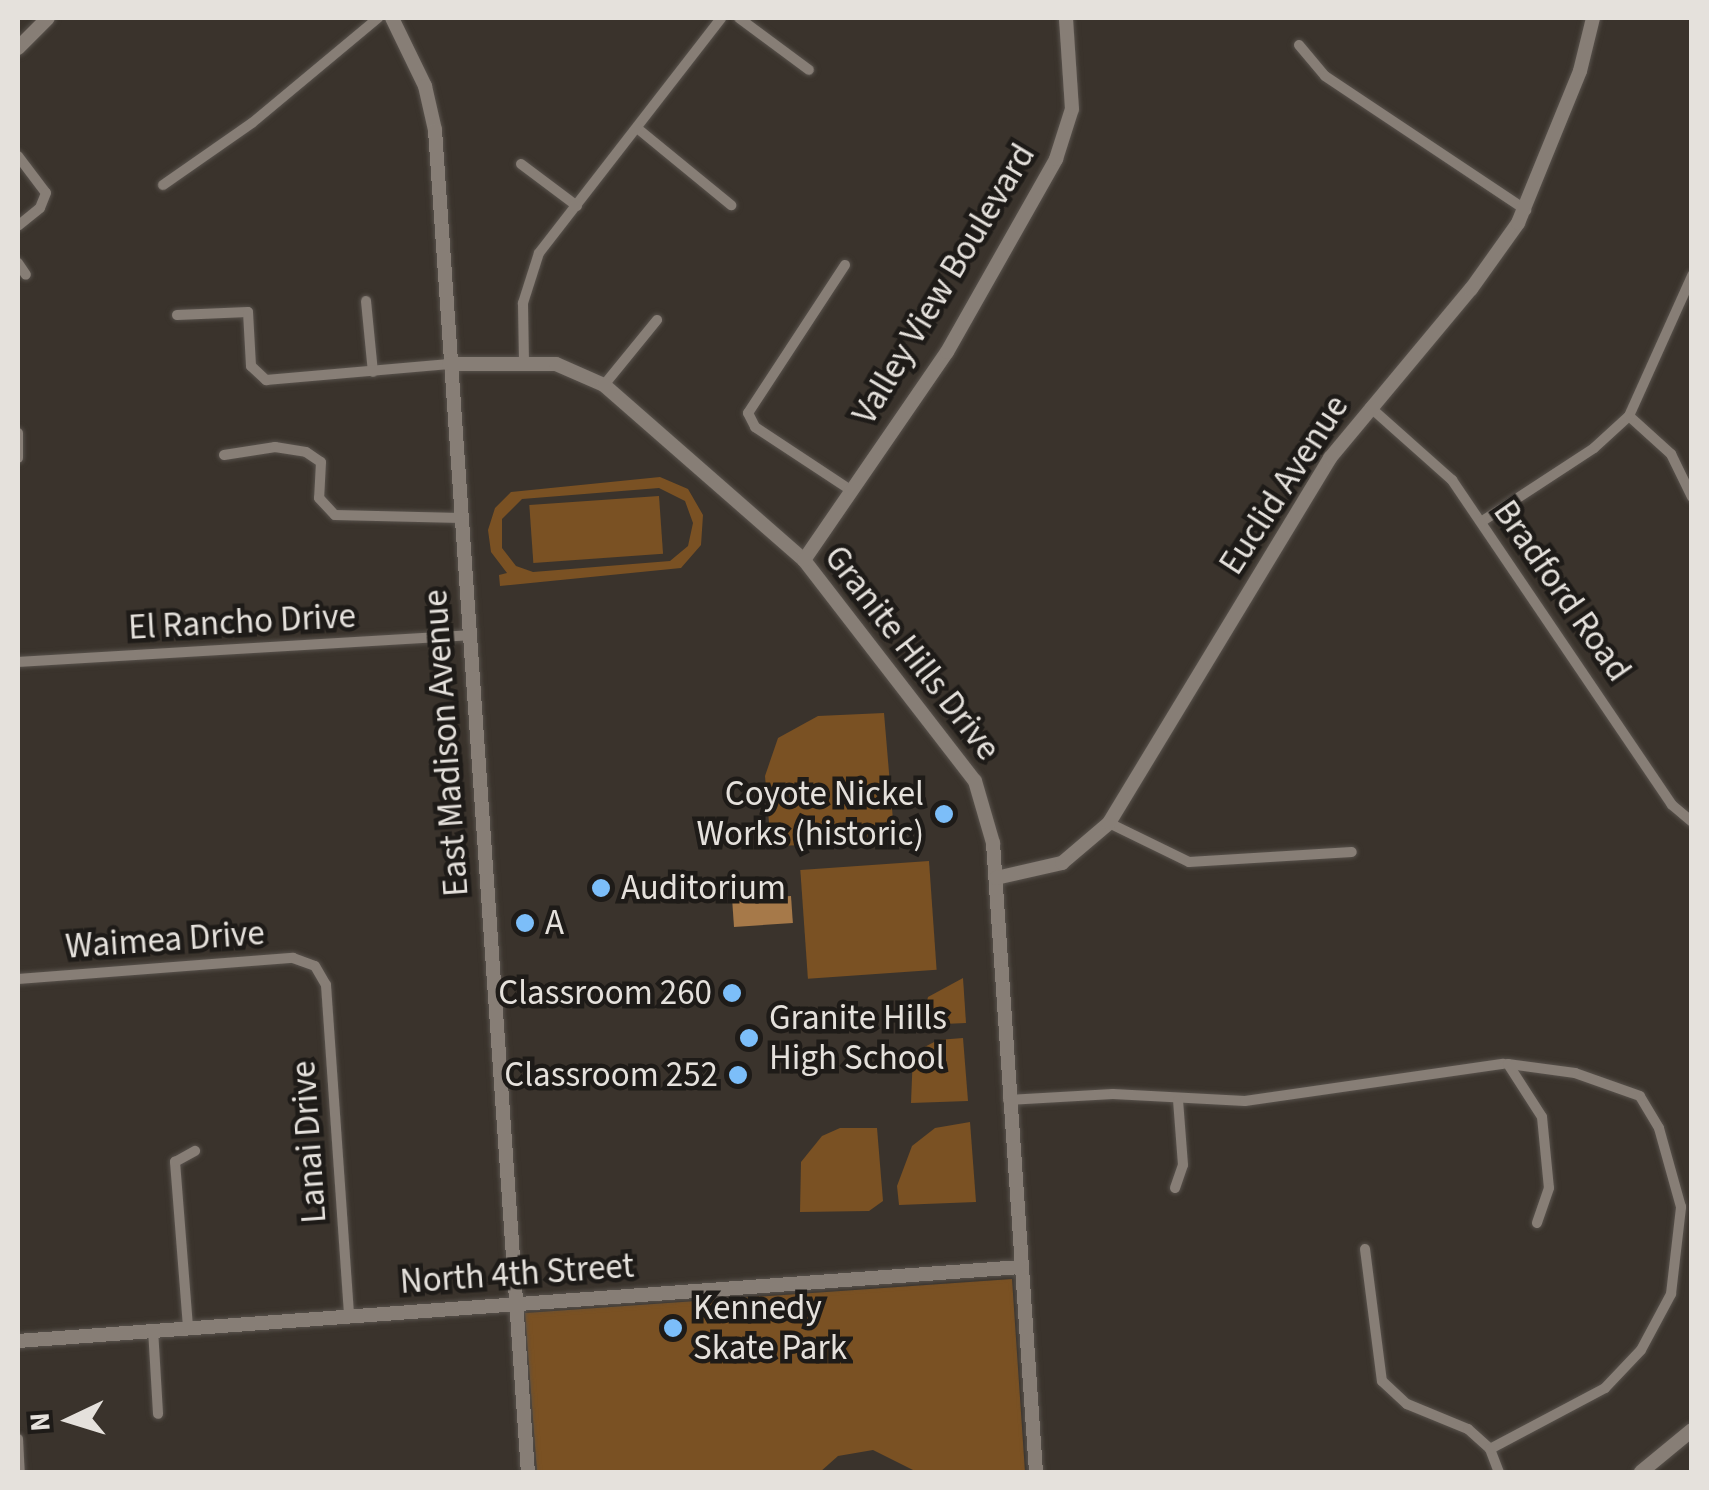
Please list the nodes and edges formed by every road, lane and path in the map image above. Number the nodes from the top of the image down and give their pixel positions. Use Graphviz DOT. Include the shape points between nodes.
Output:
graph roads {
  1 [pos="48,18"];
  2 [pos="378,18"];
  3 [pos="392,18"];
  4 [pos="721,18"];
  5 [pos="739,18"];
  6 [pos="1066,18"];
  7 [pos="1593,18"];
  8 [pos="1299,45"];
  9 [pos="18,48"];
  10 [pos="809,70"];
  11 [pos="637,128"];
  12 [pos="18,156"];
  13 [pos="522,164"];
  14 [pos="163,185"];
  15 [pos="730,205"];
  16 [pos="577,206"];
  17 [pos="1526,210"];
  18 [pos="18,226"];
  19 [pos="18,263"];
  20 [pos="845,265"];
  21 [pos="26,274"];
  22 [pos="1692,276"];
  23 [pos="366,301"];
  24 [pos="176,316"];
  25 [pos="657,320"];
  26 [pos="524,362"];
  27 [pos="449,364"];
  28 [pos="374,372"];
  29 [pos="604,385"];
  30 [pos="1370,407"];
  31 [pos="1629,416"];
  32 [pos="18,433"];
  33 [pos="19,455"];
  34 [pos="224,455"];
  35 [pos="852,491"];
  36 [pos="1692,497"];
  37 [pos="461,518"];
  38 [pos="1481,522"];
  39 [pos="804,560"];
  40 [pos="468,636"];
  41 [pos="18,662"];
  42 [pos="1692,822"];
  43 [pos="1108,823"];
  44 [pos="1352,852"];
  45 [pos="996,878"];
  46 [pos="315,966"];
  47 [pos="18,979"];
  48 [pos="1506,1064"];
  49 [pos="1008,1100"];
  50 [pos="1178,1100"];
  51 [pos="196,1152"];
  52 [pos="1175,1188"];
  53 [pos="1538,1223"];
  54 [pos="1365,1248"];
  55 [pos="1020,1267"];
  56 [pos="516,1305"];
  57 [pos="348,1316"];
  58 [pos="188,1328"];
  59 [pos="153,1330"];
  60 [pos="18,1341"];
  61 [pos="158,1414"];
  62 [pos="1692,1430"];
  63 [pos="18,1439"];
  64 [pos="1490,1448"];
  65 [pos="20,1472"];
  66 [pos="528,1472"];
  67 [pos="1036,1472"];
  68 [pos="1499,1472"];
  69 [pos="1641,1472"];
  1 -- 9 [label="street"];
  2 -- 14 [label="street" via="252,123 247,120"];
  3 -- 27 [label="street, East Madison Avenue" via="425,86 435,130"];
  4 -- 11 [label="street"];
  5 -- 10 [label="street"];
  6 -- 35 [label="street, Valley View Boulevard" via="1072,109 1056,159 947,352"];
  7 -- 17 [label="street, Euclid Avenue"];
  8 -- 17 [label="street" via="1325,76"];
  11 -- 15 [label="street"];
  11 -- 16 [label="street"];
  12 -- 18 [label="street" via="46,193 40,208"];
  13 -- 16 [label="street"];
  16 -- 26 [label="street" via="539,253 527,281"];
  17 -- 30 [label="street, Euclid Avenue" via="1472,290"];
  19 -- 21 [label="street"];
  20 -- 35 [label="street" via="748,413 755,427"];
  22 -- 31 [label="street"];
  23 -- 28 [label="street"];
  24 -- 28 [label="street, Granite Hills Drive" via="248,312 251,366 266,380"];
  25 -- 29 [label="street"];
  26 -- 27 [label="street, Granite Hills Drive"];
  26 -- 29 [label="street, Granite Hills Drive" via="570,368"];
  27 -- 28 [label="street, Granite Hills Drive"];
  27 -- 37 [label="street, East Madison Avenue"];
  29 -- 39 [label="street, Granite Hills Drive"];
  30 -- 38 [label="street, Bradford Road" via="1420,446"];
  30 -- 43 [label="street, Euclid Avenue" via="1330,458"];
  31 -- 36 [label="street" via="1671,454"];
  31 -- 38 [label="street" via="1594,448"];
  32 -- 33 [label="street"];
  34 -- 37 [label="street" via="274,447 306,452 321,462 319,498 335,515"];
  35 -- 39 [label="street, Valley View Boulevard"];
  37 -- 40 [label="street, East Madison Avenue"];
  38 -- 42 [label="street, Bradford Road" via="1672,804"];
  39 -- 45 [label="street, Granite Hills Drive" via="975,780 990,822"];
  40 -- 41 [label="street, El Rancho Drive"];
  40 -- 56 [label="street, East Madison Avenue"];
  43 -- 44 [label="street" via="1190,862"];
  43 -- 45 [label="street, Euclid Avenue" via="1062,863"];
  45 -- 49 [label="street, Granite Hills Drive"];
  46 -- 47 [label="street, Waimea Drive" via="293,958"];
  46 -- 57 [label="street, Lanai Drive" via="326,984"];
  48 -- 50 [label="street" via="1210,1103"];
  48 -- 53 [label="street" via="1542,1117 1549,1188"];
  48 -- 64 [label="street" via="1575,1073 1640,1096 1664,1140 1681,1207 1682,1242 1657,1326 1620,1374"];
  49 -- 50 [label="street" via="1113,1094"];
  49 -- 55 [label="street, Granite Hills Drive"];
  50 -- 52 [label="street" via="1183,1165"];
  51 -- 58 [label="street" via="175,1162"];
  54 -- 64 [label="street" via="1382,1381 1392,1395 1468,1429"];
  55 -- 56 [label="street, North 4th Street"];
  55 -- 67 [label="street, Granite Hills Drive"];
  56 -- 57 [label="street, North 4th Street"];
  56 -- 66 [label="street, East Madison Avenue"];
  57 -- 58 [label="street, North 4th Street"];
  58 -- 59 [label="street, North 4th Street"];
  59 -- 60 [label="street, North 4th Street"];
  59 -- 61 [label="street"];
  62 -- 69 [label="street"];
  63 -- 65 [label="street"];
  64 -- 68 [label="street"];
}
